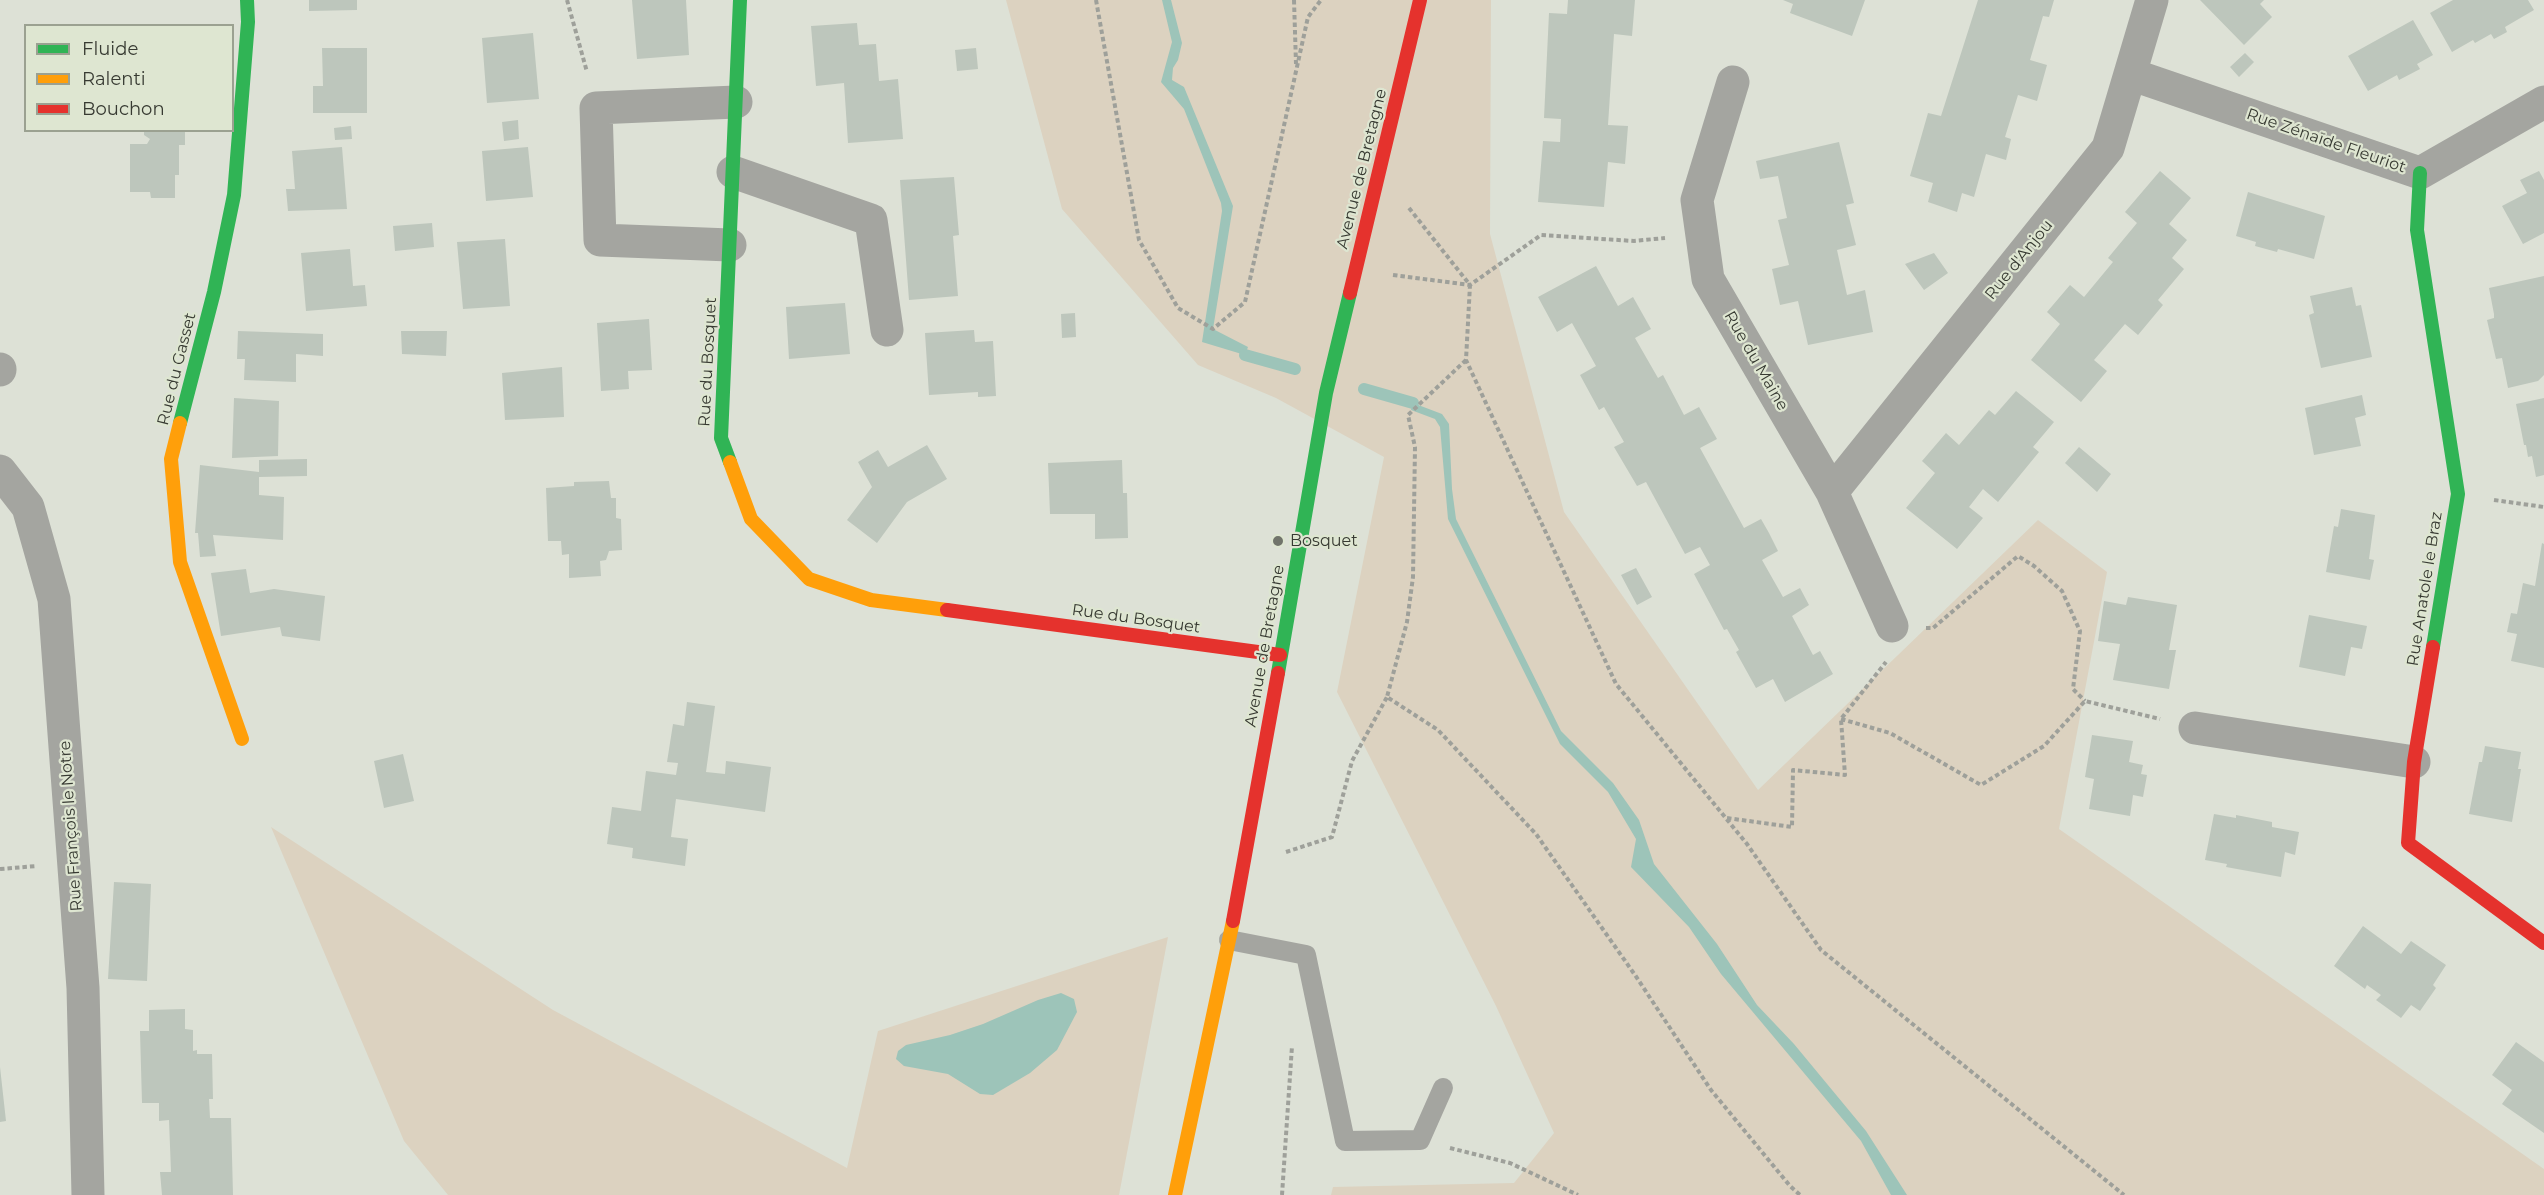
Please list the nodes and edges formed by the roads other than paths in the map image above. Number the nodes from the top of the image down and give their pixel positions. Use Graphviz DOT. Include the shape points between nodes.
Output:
graph roads {
  1 [pos="247,0"];
  2 [pos="740,0"];
  3 [pos="1420,0"];
  4 [pos="2152,0"];
  5 [pos="2130,74"];
  6 [pos="1733,82"];
  7 [pos="736,102"];
  8 [pos="2544,102"];
  9 [pos="733,172"];
  10 [pos="2420,173"];
  11 [pos="730,245"];
  12 [pos="887,330"];
  13 [pos="0,471"];
  14 [pos="1832,492"];
  15 [pos="1892,626"];
  16 [pos="1280,655"];
  17 [pos="2195,728"];
  18 [pos="242,739"];
  19 [pos="2414,762"];
  20 [pos="1229,940"];
  21 [pos="2544,943"];
  22 [pos="1443,1088"];
  23 [pos="88,1195"];
  24 [pos="1176,1195"];
  1 -- 18 [label="street, Rue du Gasset" via="234,195 214,292 171,459 180,562"];
  2 -- 7 [label="street, Rue du Bosquet"];
  3 -- 16 [label="street, Avenue de Bretagne" via="1326,393"];
  4 -- 5 [label="street, Rue d'Anjou"];
  5 -- 10 [label="street, Rue Zénaïde Fleuriot"];
  5 -- 14 [label="street, Rue d'Anjou" via="2108,148"];
  6 -- 14 [label="street, Rue du Maine" via="1698,200 1708,279"];
  7 -- 9 [label="street, Rue du Bosquet"];
  7 -- 11 [label="street" via="596,108 600,240"];
  8 -- 10 [label="street, Rue Zénaïde Fleuriot"];
  9 -- 11 [label="street, Rue du Bosquet"];
  9 -- 12 [label="street" via="871,220"];
  10 -- 19 [label="street, Rue Anatole le Braz" via="2417,230 2458,494"];
  11 -- 16 [label="street, Rue du Bosquet" via="721,438 751,519 809,579 871,600"];
  13 -- 23 [label="street, Rue François le Notre" via="28,507 54,599 83,988"];
  14 -- 15 [label="street, Rue du Maine"];
  16 -- 20 [label="street, Avenue de Bretagne"];
  17 -- 19 [label="street"];
  19 -- 21 [label="street, Rue Anatole le Braz" via="2408,843"];
  20 -- 22 [label="lane" via="1306,955 1345,1141 1420,1140"];
  20 -- 24 [label="street, Avenue de Bretagne"];
}
